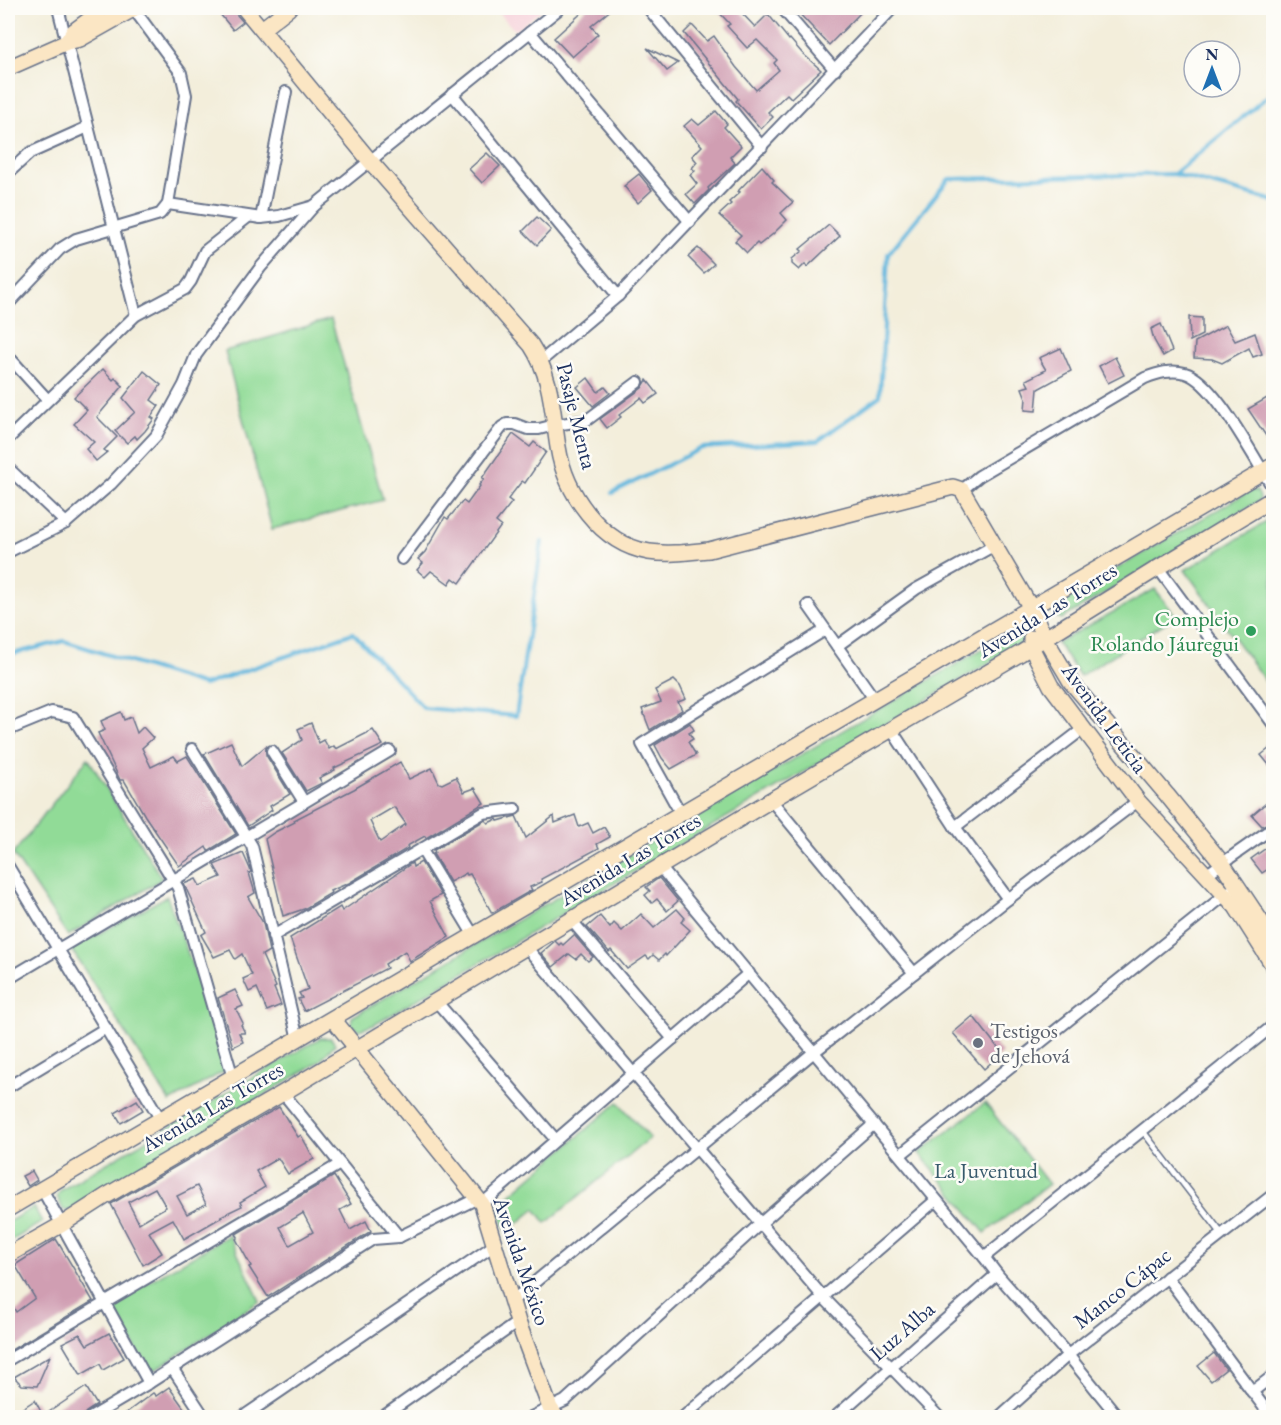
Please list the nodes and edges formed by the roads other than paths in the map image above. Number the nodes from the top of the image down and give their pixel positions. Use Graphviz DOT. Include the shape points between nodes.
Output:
graph roads {
  1 [pos="58,8"];
  2 [pos="105,8"];
  3 [pos="134,8"];
  4 [pos="244,8"];
  5 [pos="289,8"];
  6 [pos="560,8"];
  7 [pos="648,8"];
  8 [pos="782,8"];
  9 [pos="893,8"];
  10 [pos="262,30"];
  11 [pos="530,32"];
  12 [pos="67,42"];
  13 [pos="8,68"];
  14 [pos="834,70"];
  15 [pos="286,92"];
  16 [pos="452,94"];
  17 [pos="88,127"];
  18 [pos="762,147"];
  19 [pos="370,161"];
  20 [pos="8,173"];
  21 [pos="168,204"];
  22 [pos="314,206"];
  23 [pos="248,217"];
  24 [pos="261,218"];
  25 [pos="690,222"];
  26 [pos="114,227"];
  27 [pos="618,296"];
  28 [pos="8,304"];
  29 [pos="136,315"];
  30 [pos="8,356"];
  31 [pos="541,361"];
  32 [pos="638,382"];
  33 [pos="47,399"];
  34 [pos="555,425"];
  35 [pos="8,439"];
  36 [pos="8,468"];
  37 [pos="1268,468"];
  38 [pos="1274,489"];
  39 [pos="962,490"];
  40 [pos="1274,498"];
  41 [pos="66,523"];
  42 [pos="995,545"];
  43 [pos="8,552"];
  44 [pos="402,559"];
  45 [pos="1158,568"];
  46 [pos="808,605"];
  47 [pos="1031,608"];
  48 [pos="825,630"];
  49 [pos="1045,638"];
  50 [pos="837,646"];
  51 [pos="1031,647"];
  52 [pos="875,700"];
  53 [pos="1274,725"];
  54 [pos="891,729"];
  55 [pos="1083,729"];
  56 [pos="8,730"];
  57 [pos="192,749"];
  58 [pos="272,751"];
  59 [pos="390,751"];
  60 [pos="771,800"];
  61 [pos="1138,801"];
  62 [pos="304,802"];
  63 [pos="515,810"];
  64 [pos="681,814"];
  65 [pos="1274,826"];
  66 [pos="955,827"];
  67 [pos="246,837"];
  68 [pos="422,850"];
  69 [pos="1222,863"];
  70 [pos="8,866"];
  71 [pos="660,867"];
  72 [pos="1207,874"];
  73 [pos="173,880"];
  74 [pos="1238,884"];
  75 [pos="1225,894"];
  76 [pos="1008,899"];
  77 [pos="572,921"];
  78 [pos="273,936"];
  79 [pos="474,936"];
  80 [pos="1274,941"];
  81 [pos="527,948"];
  82 [pos="58,949"];
  83 [pos="1274,968"];
  84 [pos="749,973"];
  85 [pos="914,973"];
  86 [pos="8,979"];
  87 [pos="436,1002"];
  88 [pos="333,1019"];
  89 [pos="1274,1025"];
  90 [pos="106,1028"];
  91 [pos="300,1038"];
  92 [pos="673,1039"];
  93 [pos="357,1047"];
  94 [pos="814,1052"];
  95 [pos="634,1072"];
  96 [pos="233,1078"];
  97 [pos="8,1088"];
  98 [pos="283,1093"];
  99 [pos="161,1120"];
  100 [pos="874,1124"];
  101 [pos="1142,1130"];
  102 [pos="556,1140"];
  103 [pos="698,1149"];
  104 [pos="900,1155"];
  105 [pos="340,1164"];
  106 [pos="42,1189"];
  107 [pos="1274,1194"];
  108 [pos="936,1200"];
  109 [pos="480,1201"];
  110 [pos="8,1209"];
  111 [pos="761,1223"];
  112 [pos="61,1225"];
  113 [pos="1222,1234"];
  114 [pos="399,1238"];
  115 [pos="493,1246"];
  116 [pos="8,1255"];
  117 [pos="984,1257"];
  118 [pos="996,1274"];
  119 [pos="1167,1277"];
  120 [pos="823,1297"];
  121 [pos="512,1301"];
  122 [pos="103,1303"];
  123 [pos="518,1322"];
  124 [pos="1068,1355"];
  125 [pos="8,1360"];
  126 [pos="172,1368"];
  127 [pos="891,1368"];
  128 [pos="1274,1376"];
  129 [pos="149,1383"];
  130 [pos="1252,1392"];
  131 [pos="553,1413"];
  132 [pos="91,1417"];
  133 [pos="205,1418"];
  134 [pos="241,1418"];
  135 [pos="381,1418"];
  136 [pos="529,1418"];
  137 [pos="682,1418"];
  138 [pos="834,1418"];
  139 [pos="940,1418"];
  140 [pos="998,1418"];
  141 [pos="1119,1418"];
  142 [pos="1272,1418"];
  1 -- 12 [label="street"];
  2 -- 12 [label="street" via="74,31"];
  3 -- 12 [label="street" via="80,39"];
  3 -- 21 [label="street" via="181,73 186,95"];
  4 -- 10 [label="street, Pasaje Menta"];
  5 -- 10 [label="street"];
  6 -- 11 [label="street"];
  7 -- 18 [label="street"];
  8 -- 14 [label="street"];
  9 -- 14 [label="street"];
  10 -- 19 [label="street, Pasaje Menta"];
  11 -- 16 [label="street"];
  11 -- 25 [label="street"];
  12 -- 13 [label="street"];
  12 -- 17 [label="street"];
  14 -- 18 [label="street"];
  15 -- 24 [label="street"];
  16 -- 19 [label="street"];
  16 -- 27 [label="street"];
  17 -- 20 [label="street" via="30,153"];
  17 -- 26 [label="street"];
  18 -- 25 [label="street"];
  19 -- 22 [label="street"];
  19 -- 31 [label="street, Pasaje Menta"];
  21 -- 23 [label="street"];
  21 -- 26 [label="street" via="160,214"];
  22 -- 24 [label="street"];
  22 -- 41 [label="street" via="260,268 196,355 156,436 111,484"];
  23 -- 24 [label="street"];
  23 -- 29 [label="street" via="206,251 185,289"];
  25 -- 27 [label="street"];
  26 -- 28 [label="street" via="76,239 60,249"];
  26 -- 29 [label="street"];
  27 -- 31 [label="street"];
  29 -- 33 [label="street"];
  30 -- 33 [label="street"];
  31 -- 34 [label="street, Pasaje Menta"];
  32 -- 34 [label="street" via="586,420"];
  33 -- 35 [label="street"];
  34 -- 39 [label="street, Pasaje Menta" via="564,470 582,506 617,539 646,551 676,554 709,550 953,487"];
  34 -- 44 [label="street" via="539,429 515,424 502,427"];
  36 -- 41 [label="street"];
  37 -- 38 [label="street"];
  37 -- 39 [label="street" via="1203,382 1186,373 1164,371 1145,378 979,476"];
  37 -- 47 [label="street, Avenida Las Torres"];
  39 -- 42 [label="street"];
  40 -- 45 [label="street, Avenida Las Torres"];
  41 -- 43 [label="street"];
  42 -- 47 [label="street"];
  42 -- 50 [label="street" via="916,589"];
  45 -- 49 [label="street, Avenida Las Torres"];
  45 -- 53 [label="street"];
  46 -- 48 [label="street"];
  47 -- 49 [label="street, Avenida Leticia"];
  47 -- 51 [label="street, Avenida Leticia"];
  47 -- 52 [label="street, Avenida Las Torres"];
  48 -- 50 [label="street"];
  48 -- 64 [label="street" via="642,744"];
  49 -- 51 [label="street, Avenida Las Torres"];
  49 -- 69 [label="street, Avenida Leticia" via="1071,682"];
  50 -- 52 [label="street"];
  51 -- 54 [label="street, Avenida Las Torres"];
  51 -- 55 [label="street, Avenida Leticia" via="1051,686"];
  52 -- 64 [label="street, Avenida Las Torres"];
  54 -- 60 [label="street, Avenida Las Torres"];
  54 -- 66 [label="street"];
  55 -- 61 [label="street, Avenida Leticia"];
  55 -- 66 [label="street"];
  56 -- 73 [label="street" via="52,712 73,717"];
  57 -- 67 [label="street"];
  58 -- 62 [label="street"];
  59 -- 62 [label="street"];
  60 -- 71 [label="street, Avenida Las Torres"];
  60 -- 85 [label="street"];
  61 -- 72 [label="street, Avenida Leticia"];
  61 -- 76 [label="street"];
  62 -- 67 [label="street"];
  63 -- 68 [label="street" via="483,813"];
  64 -- 79 [label="street, Avenida Las Torres"];
  65 -- 69 [label="street"];
  66 -- 76 [label="street"];
  67 -- 73 [label="street"];
  67 -- 78 [label="street" via="252,846"];
  68 -- 78 [label="street"];
  68 -- 79 [label="street"];
  69 -- 72 [label="street"];
  69 -- 74 [label="street, Avenida Leticia"];
  70 -- 82 [label="street"];
  71 -- 77 [label="street, Avenida Las Torres"];
  71 -- 84 [label="street"];
  72 -- 75 [label="street, Avenida Leticia"];
  73 -- 82 [label="street"];
  73 -- 96 [label="street"];
  74 -- 75 [label="street"];
  74 -- 80 [label="street, Avenida Leticia"];
  75 -- 83 [label="street, Avenida Leticia"];
  75 -- 104 [label="street"];
  76 -- 85 [label="street"];
  77 -- 81 [label="street, Avenida Las Torres"];
  77 -- 92 [label="street"];
  78 -- 91 [label="street"];
  79 -- 88 [label="street, Avenida Las Torres"];
  81 -- 87 [label="street, Avenida Las Torres"];
  81 -- 95 [label="street"];
  82 -- 86 [label="street"];
  82 -- 90 [label="street"];
  84 -- 92 [label="street"];
  84 -- 94 [label="street"];
  85 -- 94 [label="street"];
  87 -- 93 [label="street, Avenida Las Torres"];
  87 -- 102 [label="street"];
  88 -- 91 [label="street, Avenida Las Torres"];
  88 -- 93 [label="street, Avenida México"];
  89 -- 101 [label="street"];
  90 -- 97 [label="street"];
  90 -- 99 [label="street"];
  91 -- 96 [label="street, Avenida Las Torres"];
  92 -- 95 [label="street"];
  93 -- 98 [label="street, Avenida Las Torres"];
  93 -- 109 [label="street, Avenida México"];
  94 -- 100 [label="street"];
  94 -- 103 [label="street"];
  95 -- 102 [label="street"];
  95 -- 103 [label="street"];
  96 -- 99 [label="street, Avenida Las Torres"];
  98 -- 105 [label="street"];
  98 -- 112 [label="street, Avenida Las Torres"];
  99 -- 106 [label="street, Avenida Las Torres"];
  100 -- 104 [label="street"];
  100 -- 111 [label="street"];
  101 -- 113 [label="lane"];
  101 -- 117 [label="street"];
  102 -- 109 [label="street"];
  103 -- 111 [label="street"];
  103 -- 121 [label="street"];
  104 -- 108 [label="street"];
  105 -- 114 [label="street"];
  105 -- 122 [label="street"];
  106 -- 110 [label="street, Avenida Las Torres"];
  106 -- 112 [label="street"];
  107 -- 113 [label="street, Manco Cápac"];
  108 -- 117 [label="street"];
  108 -- 120 [label="street"];
  109 -- 114 [label="street"];
  109 -- 115 [label="street, Avenida México"];
  111 -- 120 [label="street"];
  111 -- 131 [label="street"];
  112 -- 116 [label="street, Avenida Las Torres"];
  112 -- 122 [label="street"];
  113 -- 119 [label="street, Manco Cápac"];
  114 -- 126 [label="street" via="373,1239"];
  115 -- 121 [label="street, Avenida México"];
  115 -- 134 [label="street"];
  117 -- 118 [label="street"];
  118 -- 124 [label="street"];
  118 -- 127 [label="street, Luz Alba"];
  119 -- 124 [label="street, Manco Cápac"];
  119 -- 130 [label="street"];
  120 -- 127 [label="street"];
  120 -- 137 [label="street"];
  121 -- 123 [label="street, Avenida México"];
  122 -- 125 [label="street"];
  122 -- 129 [label="street"];
  123 -- 131 [label="street, Avenida México"];
  123 -- 135 [label="street"];
  124 -- 140 [label="street, Manco Cápac"];
  124 -- 141 [label="street"];
  126 -- 129 [label="street"];
  126 -- 133 [label="street"];
  127 -- 138 [label="street, Luz Alba"];
  127 -- 139 [label="street"];
  128 -- 130 [label="street"];
  129 -- 132 [label="street"];
  130 -- 142 [label="street"];
  131 -- 136 [label="street"];
}
